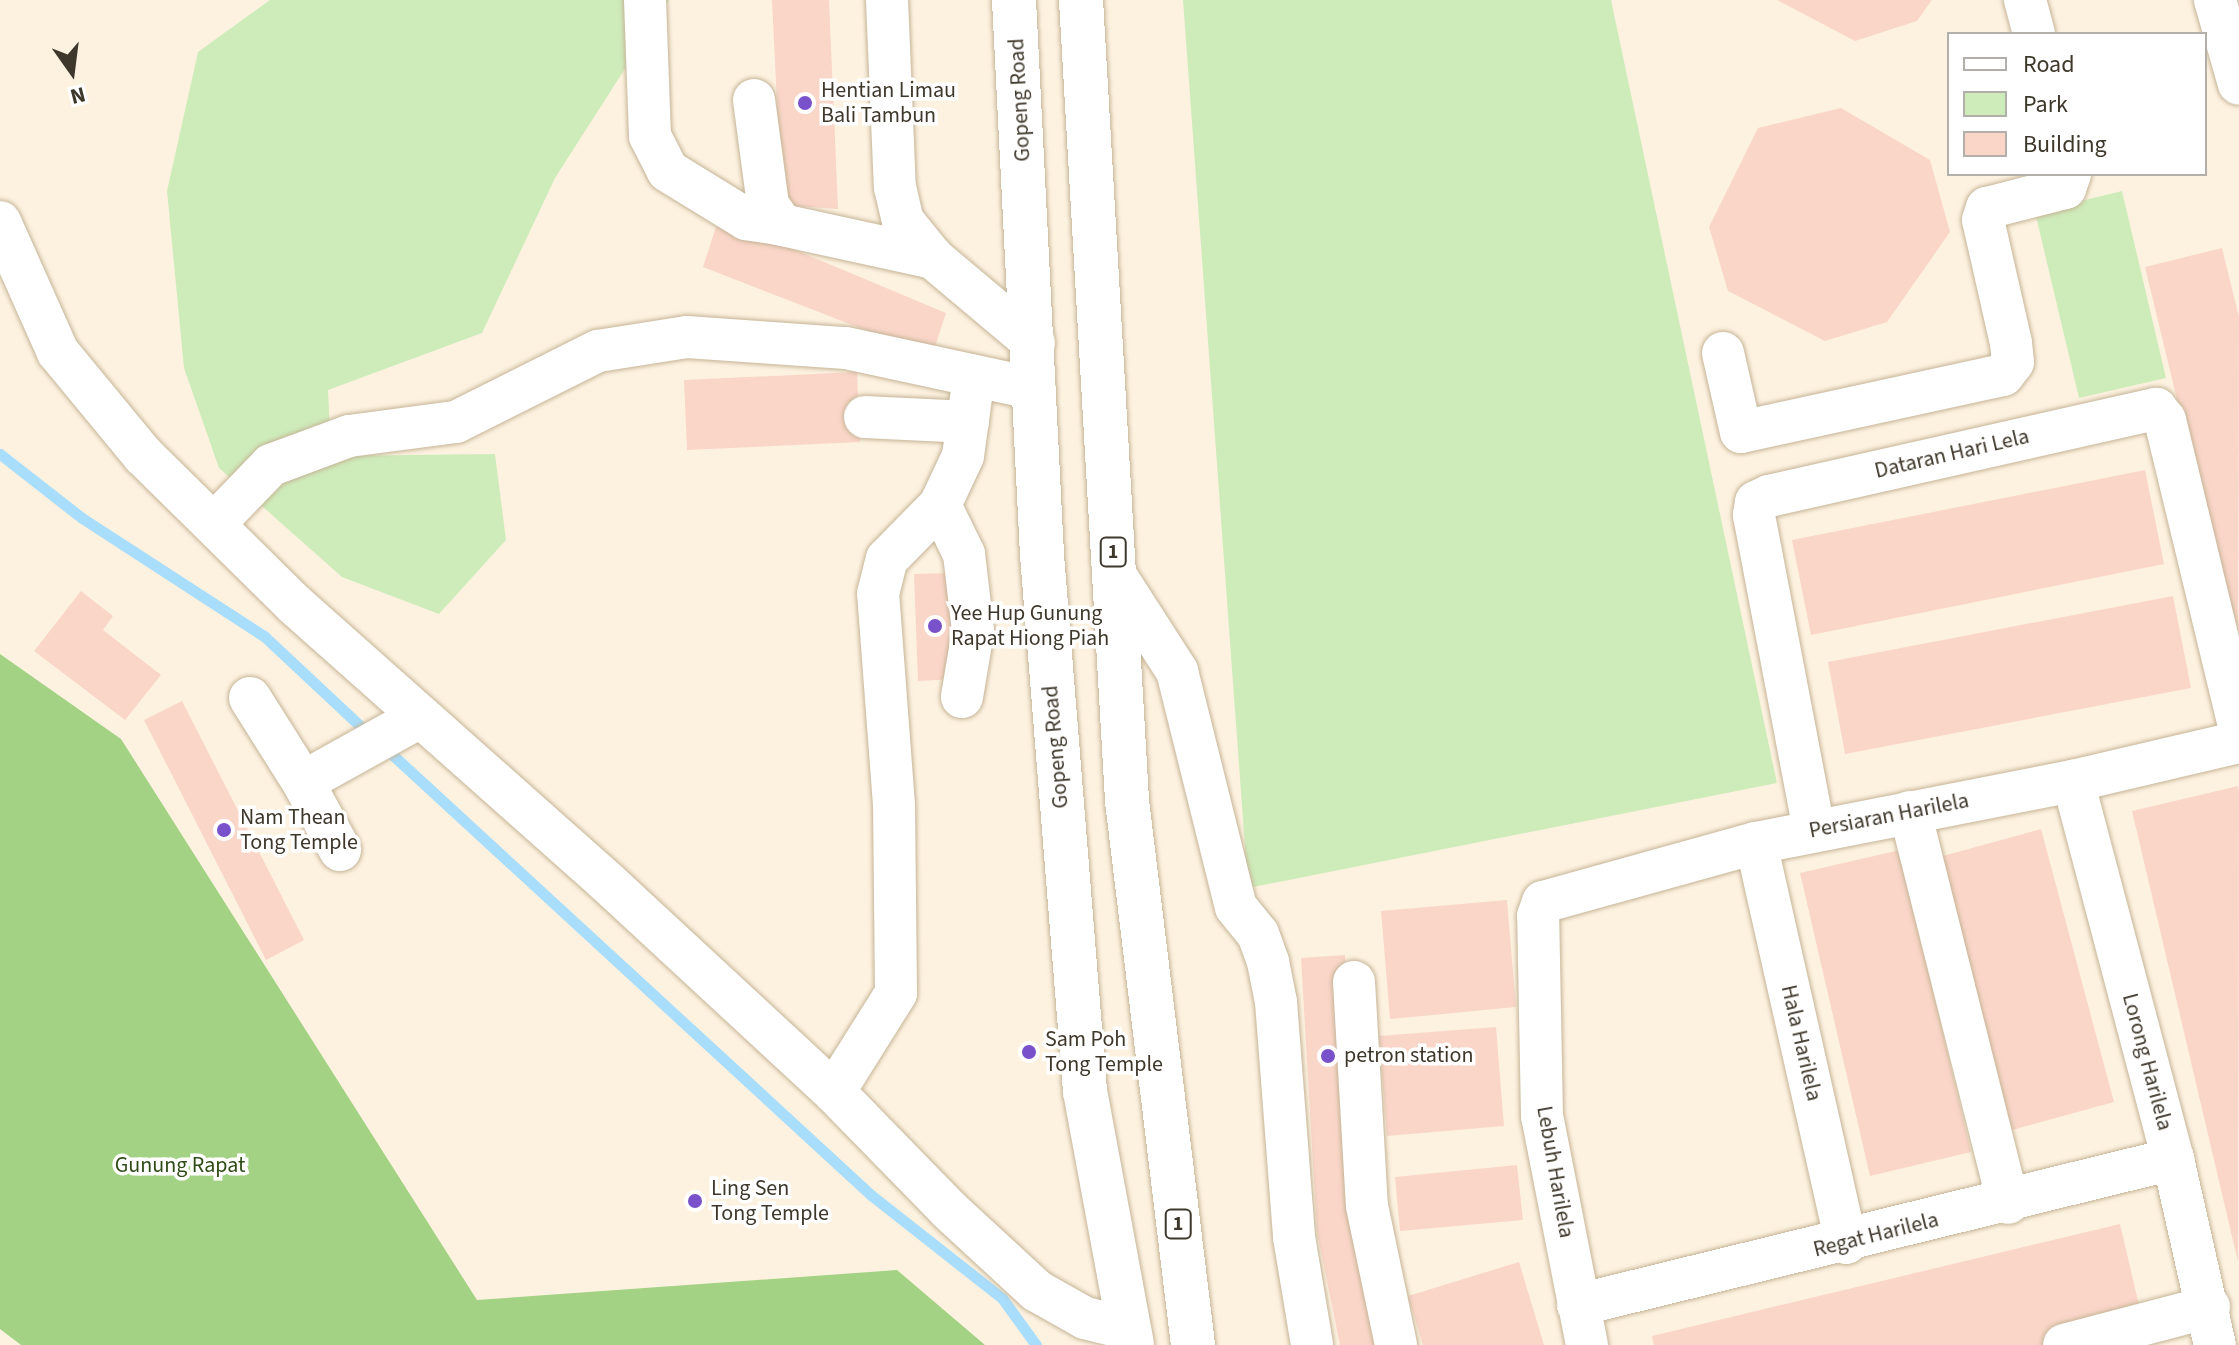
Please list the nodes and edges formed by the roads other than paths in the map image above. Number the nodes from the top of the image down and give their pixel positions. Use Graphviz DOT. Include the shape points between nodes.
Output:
graph roads {
  1 [pos="645,0"];
  2 [pos="887,0"];
  3 [pos="1014,0"];
  4 [pos="1081,0"];
  5 [pos="2025,0"];
  6 [pos="2215,0"];
  7 [pos="2033,32"];
  8 [pos="2239,84"];
  9 [pos="754,100"];
  10 [pos="2069,176"];
  11 [pos="0,222"];
  12 [pos="782,225"];
  13 [pos="933,258"];
  14 [pos="1034,343"];
  15 [pos="1723,353"];
  16 [pos="974,376"];
  17 [pos="1035,389"];
  18 [pos="865,417"];
  19 [pos="968,422"];
  20 [pos="940,505"];
  21 [pos="214,524"];
  22 [pos="1114,573"];
  23 [pos="962,697"];
  24 [pos="250,698"];
  25 [pos="409,722"];
  26 [pos="2239,725"];
  27 [pos="2239,742"];
  28 [pos="2073,781"];
  29 [pos="303,782"];
  30 [pos="1910,812"];
  31 [pos="1814,830"];
  32 [pos="1756,843"];
  33 [pos="340,850"];
  34 [pos="1543,902"];
  35 [pos="1354,982"];
  36 [pos="834,1092"];
  37 [pos="2173,1159"];
  38 [pos="2008,1203"];
  39 [pos="1846,1243"];
  40 [pos="1578,1305"];
  41 [pos="2212,1326"];
  42 [pos="1131,1337"];
  43 [pos="1193,1345"];
  44 [pos="1312,1345"];
  45 [pos="1396,1345"];
  46 [pos="1587,1345"];
  47 [pos="2064,1345"];
  1 -- 12 [label="street" via="650,136 668,171 746,219"];
  2 -- 13 [label="street" via="895,187 903,221"];
  3 -- 14 [label="highway, Gopeng Road"];
  4 -- 22 [label="highway, 1"];
  5 -- 7 [label="street"];
  6 -- 8 [label="street"];
  9 -- 12 [label="street" via="768,205"];
  10 -- 15 [label="street" via="2065,188 1987,208 1983,220 2011,343 2013,362 2003,375 1741,432"];
  11 -- 21 [label="street" via="58,352 143,455"];
  12 -- 13 [label="street"];
  13 -- 14 [label="street"];
  14 -- 17 [label="highway, Gopeng Road"];
  16 -- 17 [label="street"];
  16 -- 19 [label="street"];
  16 -- 21 [label="street" via="846,348 687,337 598,351 456,422 349,436 271,465"];
  17 -- 42 [label="highway, Gopeng Road" via="1043,570 1085,1091"];
  18 -- 19 [label="street"];
  19 -- 20 [label="street" via="963,456"];
  20 -- 23 [label="street" via="964,554 973,631"];
  20 -- 36 [label="street" via="887,559 878,594 894,805 896,993"];
  21 -- 25 [label="street"];
  22 -- 43 [label="highway, 1" via="1127,801"];
  22 -- 44 [label="street" via="1177,671 1236,907 1258,934 1268,962 1276,1002 1294,1237"];
  24 -- 29 [label="street"];
  25 -- 29 [label="street"];
  25 -- 36 [label="street"];
  26 -- 31 [label="street, Dataran Hari Lela" via="2165,420 2156,409 1769,496 1756,502 1754,515"];
  27 -- 28 [label="street, Persiaran Harilela"];
  28 -- 30 [label="street, Persiaran Harilela"];
  28 -- 37 [label="street, Lorong Harilela"];
  29 -- 33 [label="street"];
  30 -- 31 [label="street, Persiaran Harilela"];
  30 -- 38 [label="street"];
  31 -- 32 [label="street, Persiaran Harilela"];
  32 -- 34 [label="street, Persiaran Harilela"];
  32 -- 39 [label="street, Hala Harilela"];
  34 -- 40 [label="street, Lebuh Harilela" via="1538,916 1542,1116"];
  35 -- 45 [label="street" via="1367,1206"];
  36 -- 42 [label="street" via="1037,1291"];
  37 -- 38 [label="street, Regat Harilela"];
  37 -- 41 [label="street, Lorong Harilela"];
  38 -- 39 [label="street, Regat Harilela"];
  39 -- 40 [label="street, Regat Harilela"];
  40 -- 46 [label="street, Lebuh Harilela"];
  41 -- 47 [label="street"];
}
